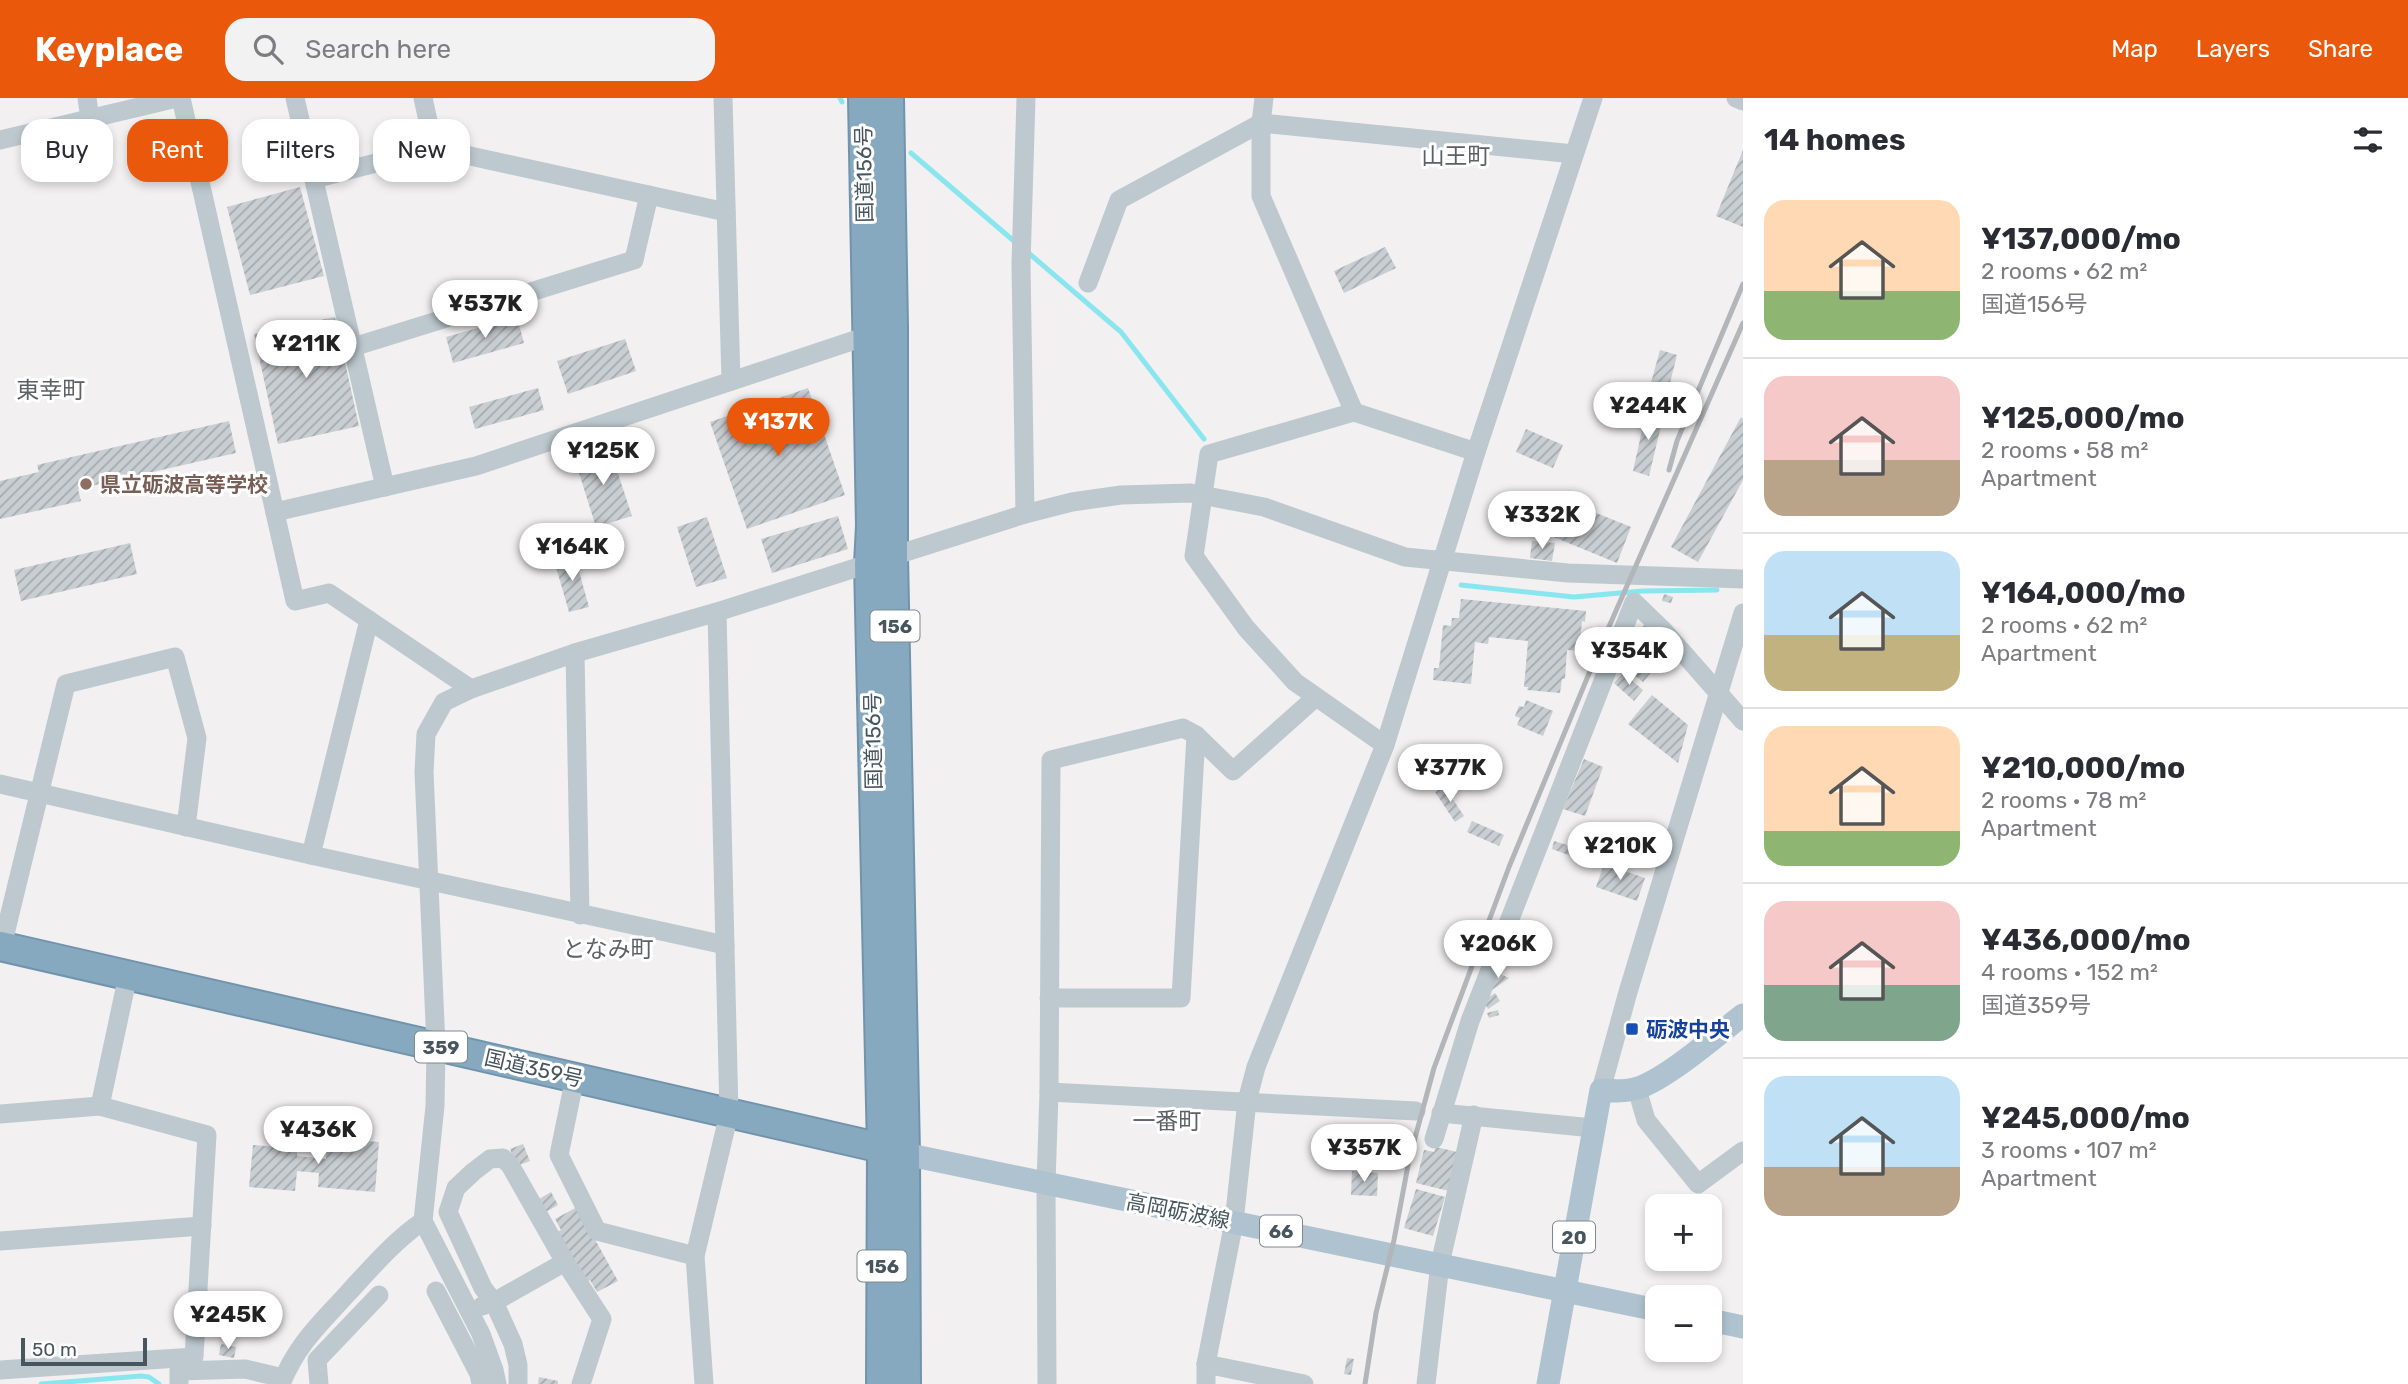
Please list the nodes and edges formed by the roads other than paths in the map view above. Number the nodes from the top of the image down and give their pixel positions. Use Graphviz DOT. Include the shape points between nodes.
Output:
graph roads {
  1 [pos="87,98"];
  2 [pos="179,98"];
  3 [pos="295,98"];
  4 [pos="423,98"];
  5 [pos="723,98"];
  6 [pos="863,98"];
  7 [pos="889,98"];
  8 [pos="1026,98"];
  9 [pos="1264,98"];
  10 [pos="1593,98"];
  11 [pos="1736,98"];
  12 [pos="1743,101"];
  13 [pos="90,119"];
  14 [pos="300,119"];
  15 [pos="428,119"];
  16 [pos="1261,123"];
  17 [pos="21,135"];
  18 [pos="0,140"];
  19 [pos="1574,154"];
  20 [pos="470,156"];
  21 [pos="315,182"];
  22 [pos="649,195"];
  23 [pos="726,212"];
  24 [pos="1088,283"];
  25 [pos="893,327"];
  26 [pos="866,336"];
  27 [pos="353,347"];
  28 [pos="730,382"];
  29 [pos="1354,412"];
  30 [pos="1476,452"];
  31 [pos="385,487"];
  32 [pos="1201,494"];
  33 [pos="275,512"];
  34 [pos="1025,514"];
  35 [pos="881,560"];
  36 [pos="1442,562"];
  37 [pos="1743,579"];
  38 [pos="717,612"];
  39 [pos="1743,614"];
  40 [pos="369,620"];
  41 [pos="575,653"];
  42 [pos="471,689"];
  43 [pos="1720,692"];
  44 [pos="1317,697"];
  45 [pos="1743,721"];
  46 [pos="1196,734"];
  47 [pos="1385,745"];
  48 [pos="0,785"];
  49 [pos="40,794"];
  50 [pos="186,827"];
  51 [pos="311,855"];
  52 [pos="429,881"];
  53 [pos="580,915"];
  54 [pos="725,945"];
  55 [pos="1,946"];
  56 [pos="128,975"];
  57 [pos="1049,998"];
  58 [pos="1743,1015"];
  59 [pos="436,1046"];
  60 [pos="575,1077"];
  61 [pos="1637,1089"];
  62 [pos="1601,1090"];
  63 [pos="1049,1092"];
  64 [pos="1247,1101"];
  65 [pos="100,1106"];
  66 [pos="1416,1111"];
  67 [pos="1441,1113"];
  68 [pos="0,1114"];
  69 [pos="729,1114"];
  70 [pos="1474,1115"];
  71 [pos="1593,1128"];
  72 [pos="1434,1139"];
  73 [pos="893,1151"];
  74 [pos="1743,1151"];
  75 [pos="1046,1184"];
  76 [pos="422,1221"];
  77 [pos="1234,1222"];
  78 [pos="202,1226"];
  79 [pos="0,1241"];
  80 [pos="695,1256"];
  81 [pos="565,1262"];
  82 [pos="1440,1264"];
  83 [pos="436,1291"];
  84 [pos="1564,1291"];
  85 [pos="379,1295"];
  86 [pos="495,1301"];
  87 [pos="1645,1308"];
  88 [pos="469,1310"];
  89 [pos="1722,1323"];
  90 [pos="1743,1327"];
  91 [pos="1206,1364"];
  92 [pos="0,1370"];
  93 [pos="282,1381"];
  94 [pos="179,1384"];
  95 [pos="319,1384"];
  96 [pos="481,1384"];
  97 [pos="497,1384"];
  98 [pos="518,1384"];
  99 [pos="581,1384"];
  100 [pos="705,1384"];
  101 [pos="881,1384"];
  102 [pos="906,1384"];
  103 [pos="1047,1384"];
  104 [pos="1206,1384"];
  105 [pos="1304,1384"];
  106 [pos="1426,1384"];
  107 [pos="1548,1384"];
  1 -- 13 [label="street"];
  2 -- 13 [label="street"];
  2 -- 33 [label="street"];
  3 -- 14 [label="street"];
  4 -- 15 [label="street"];
  5 -- 23 [label="street"];
  6 -- 26 [label="highway, 国道156号 / 156"];
  7 -- 25 [label="highway, 国道156号 / 156"];
  8 -- 34 [label="street" via="1021,264"];
  9 -- 16 [label="street"];
  10 -- 19 [label="street"];
  11 -- 12 [label="street"];
  16 -- 19 [label="street"];
  16 -- 24 [label="street" via="1119,200"];
  16 -- 29 [label="street" via="1261,196"];
  17 -- 18 [label="street"];
  19 -- 30 [label="street"];
  20 -- 22 [label="street"];
  21 -- 27 [label="street"];
  22 -- 23 [label="street"];
  22 -- 27 [label="street" via="634,260"];
  23 -- 28 [label="street"];
  25 -- 26 [label="street"];
  25 -- 35 [label="highway, 国道156号 / 156"];
  26 -- 28 [label="street"];
  26 -- 35 [label="highway, 国道156号 / 156" via="871,526"];
  27 -- 31 [label="street"];
  28 -- 31 [label="street" via="476,466"];
  29 -- 30 [label="street"];
  29 -- 32 [label="street" via="1209,454"];
  30 -- 36 [label="street"];
  31 -- 33 [label="street"];
  32 -- 34 [label="street" via="1121,495"];
  32 -- 36 [label="street" via="1264,507 1405,557"];
  32 -- 44 [label="street" via="1194,556 1247,628 1296,682"];
  33 -- 40 [label="street" via="295,601 329,593"];
  34 -- 35 [label="street"];
  35 -- 38 [label="street"];
  35 -- 73 [label="highway, 国道156号 / 156"];
  36 -- 37 [label="street" via="1568,573"];
  36 -- 47 [label="street"];
  38 -- 41 [label="street"];
  38 -- 54 [label="street"];
  39 -- 43 [label="street"];
  40 -- 42 [label="street"];
  40 -- 51 [label="street"];
  41 -- 42 [label="street"];
  41 -- 53 [label="street"];
  42 -- 52 [label="street" via="444,702 426,734"];
  43 -- 45 [label="street"];
  43 -- 62 [label="street"];
  43 -- 67 [label="street" via="1634,602 1470,1021"];
  44 -- 46 [label="street" via="1233,771"];
  44 -- 47 [label="street"];
  46 -- 57 [label="street" via="1183,728 1051,760"];
  46 -- 57 [label="street" via="1181,998"];
  47 -- 64 [label="street" via="1256,1067"];
  48 -- 49 [label="street"];
  49 -- 50 [label="street"];
  49 -- 50 [label="street" via="66,684 175,657 197,738"];
  49 -- 55 [label="street"];
  50 -- 51 [label="street"];
  51 -- 52 [label="street"];
  52 -- 53 [label="street"];
  52 -- 59 [label="street"];
  53 -- 54 [label="street"];
  54 -- 69 [label="street"];
  55 -- 56 [label="highway, 国道359号 / 359"];
  56 -- 59 [label="highway, 国道359号 / 359"];
  56 -- 65 [label="street"];
  57 -- 63 [label="street"];
  58 -- 61 [label="main road" via="1658,1079"];
  59 -- 60 [label="highway, 国道359号 / 359"];
  59 -- 76 [label="street" via="435,1107"];
  60 -- 69 [label="highway, 国道359号 / 359"];
  60 -- 80 [label="street" via="559,1155 597,1231"];
  61 -- 62 [label="main road"];
  61 -- 74 [label="street" via="1646,1120 1698,1184"];
  62 -- 71 [label="main road, 20"];
  63 -- 64 [label="street"];
  63 -- 75 [label="street"];
  64 -- 66 [label="street"];
  64 -- 77 [label="street"];
  65 -- 68 [label="street"];
  65 -- 78 [label="street" via="207,1135"];
  67 -- 70 [label="street"];
  67 -- 72 [label="street"];
  69 -- 73 [label="highway, 国道359号 / 359"];
  69 -- 80 [label="street"];
  70 -- 71 [label="street"];
  70 -- 82 [label="street"];
  71 -- 84 [label="main road, 20"];
  73 -- 75 [label="main road, 高岡砺波線 / 66"];
  73 -- 101 [label="highway, 国道156号 / 156"];
  73 -- 102 [label="highway, 国道156号 / 156"];
  75 -- 77 [label="main road, 高岡砺波線 / 66"];
  75 -- 103 [label="street"];
  76 -- 88 [label="street"];
  76 -- 93 [label="street" via="402,1235 315,1326"];
  77 -- 82 [label="main road, 高岡砺波線 / 66"];
  77 -- 91 [label="street"];
  78 -- 79 [label="street"];
  78 -- 92 [label="street" via="194,1357"];
  80 -- 100 [label="street"];
  81 -- 86 [label="street"];
  81 -- 86 [label="street" via="510,1165 503,1158 490,1159 456,1188 448,1212 483,1288"];
  81 -- 99 [label="street" via="602,1319"];
  82 -- 84 [label="main road, 高岡砺波線 / 66"];
  82 -- 106 [label="street"];
  83 -- 96 [label="street"];
  84 -- 87 [label="main road, 高岡砺波線 / 66"];
  84 -- 107 [label="main road, 20"];
  85 -- 95 [label="street" via="317,1360"];
  86 -- 88 [label="street"];
  86 -- 98 [label="street" via="513,1344"];
  88 -- 97 [label="street"];
  89 -- 90 [label="main road"];
  91 -- 104 [label="street"];
  91 -- 105 [label="street"];
  93 -- 94 [label="street" via="245,1369 179,1371"];
}
